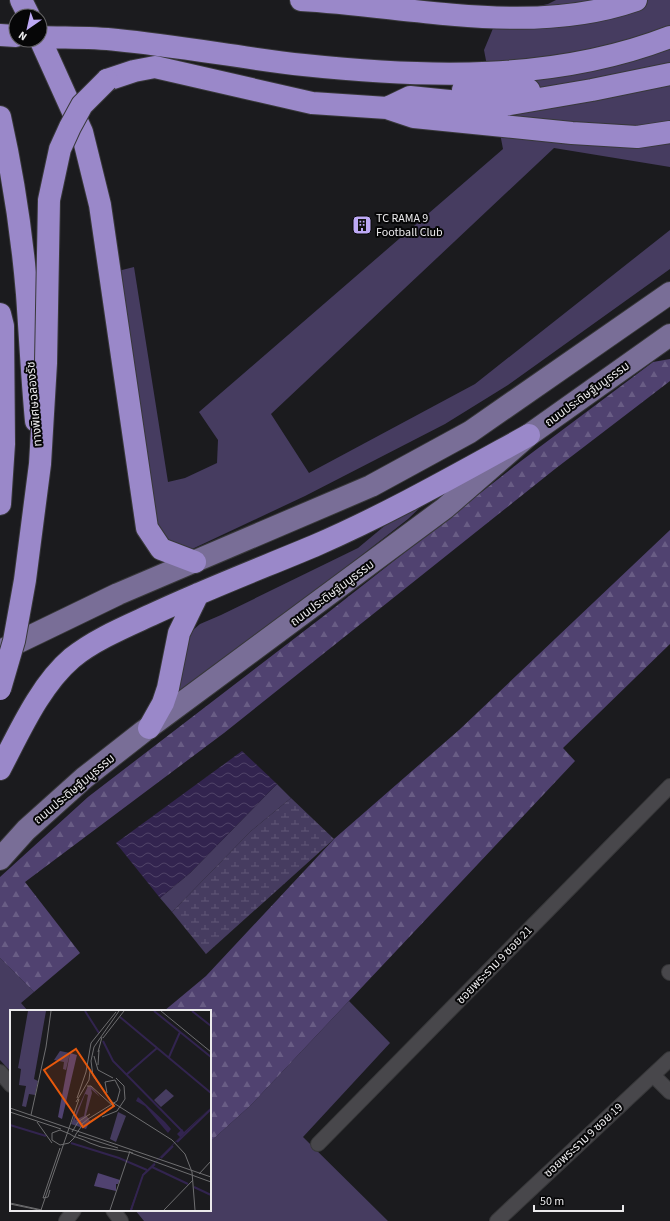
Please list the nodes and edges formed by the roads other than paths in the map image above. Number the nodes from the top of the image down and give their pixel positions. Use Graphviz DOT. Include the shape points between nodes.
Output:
graph roads {
  1 [pos="312,0"];
  2 [pos="636,0"];
  3 [pos="670,37"];
  4 [pos="48,38"];
  5 [pos="45,48"];
  6 [pos="412,74"];
  7 [pos="670,74"];
  8 [pos="592,90"];
  9 [pos="387,108"];
  10 [pos="0,117"];
  11 [pos="670,132"];
  12 [pos="670,293"];
  13 [pos="0,314"];
  14 [pos="670,334"];
  15 [pos="572,362"];
  16 [pos="594,388"];
  17 [pos="528,435"];
  18 [pos="40,464"];
  19 [pos="0,504"];
  20 [pos="195,562"];
  21 [pos="198,594"];
  22 [pos="0,651"];
  23 [pos="0,689"];
  24 [pos="149,728"];
  25 [pos="0,769"];
  26 [pos="670,786"];
  27 [pos="0,859"];
  28 [pos="670,1059"];
  29 [pos="0,1072"];
  30 [pos="653,1075"];
  31 [pos="10,1084"];
  32 [pos="670,1092"];
  33 [pos="318,1144"];
  34 [pos="73,1211"];
  35 [pos="114,1211"];
  36 [pos="66,1221"];
  37 [pos="121,1221"];
  38 [pos="497,1221"];
  1 -- 2 [label="highway" via="514,19 581,13"];
  3 -- 6 [label="highway" via="577,63 511,72"];
  4 -- 6 [label="highway" via="116,40 304,65"];
  5 -- 20 [label="highway" via="82,132 100,205 147,528 161,549"];
  6 -- 8 [label="highway" via="452,90"];
  7 -- 8 [label="highway"];
  8 -- 9 [label="highway" via="498,106 410,97"];
  9 -- 11 [label="highway" via="414,117 572,133 637,136"];
  9 -- 18 [label="highway, bridge" via="312,103 155,67 106,80 82,104 60,149 50,200 46,363"];
  10 -- 18 [label="highway, ทางพิเศษฉลองรัช, bridge" via="15,202 27,294 30,361"];
  12 -- 15 [label="main road"];
  13 -- 19 [label="highway" via="3,326 4,444"];
  14 -- 16 [label="main road, ถนนประดิษฐ์มนูธรรม"];
  15 -- 16 [label="main road" via="584,368 592,377"];
  15 -- 20 [label="main road" via="470,432 371,486"];
  16 -- 17 [label="main road, ถนนประดิษฐ์มนูธรรม"];
  17 -- 21 [label="highway" via="383,514 310,548"];
  17 -- 24 [label="main road, ถนนประดิษฐ์มนูธรรม" via="445,508"];
  18 -- 23 [label="highway, ทางพิเศษฉลองรัช, bridge" via="25,580 14,641"];
  20 -- 22 [label="main road" via="118,594"];
  21 -- 24 [label="highway" via="180,633 163,703"];
  21 -- 25 [label="highway" via="115,632 72,659 49,683"];
  24 -- 27 [label="main road, ถนนประดิษฐ์มนูธรรม" via="84,778 26,830"];
  26 -- 33 [label="street, ซอยพระราม 9 ซอย 21"];
  28 -- 30 [label="street, ซอยพระราม 9 ซอย 19"];
  29 -- 31 [label="street"];
  30 -- 32 [label="street"];
  30 -- 38 [label="street, ซอยพระราม 9 ซอย 19"];
  34 -- 36 [label="street"];
  35 -- 37 [label="street"];
}
